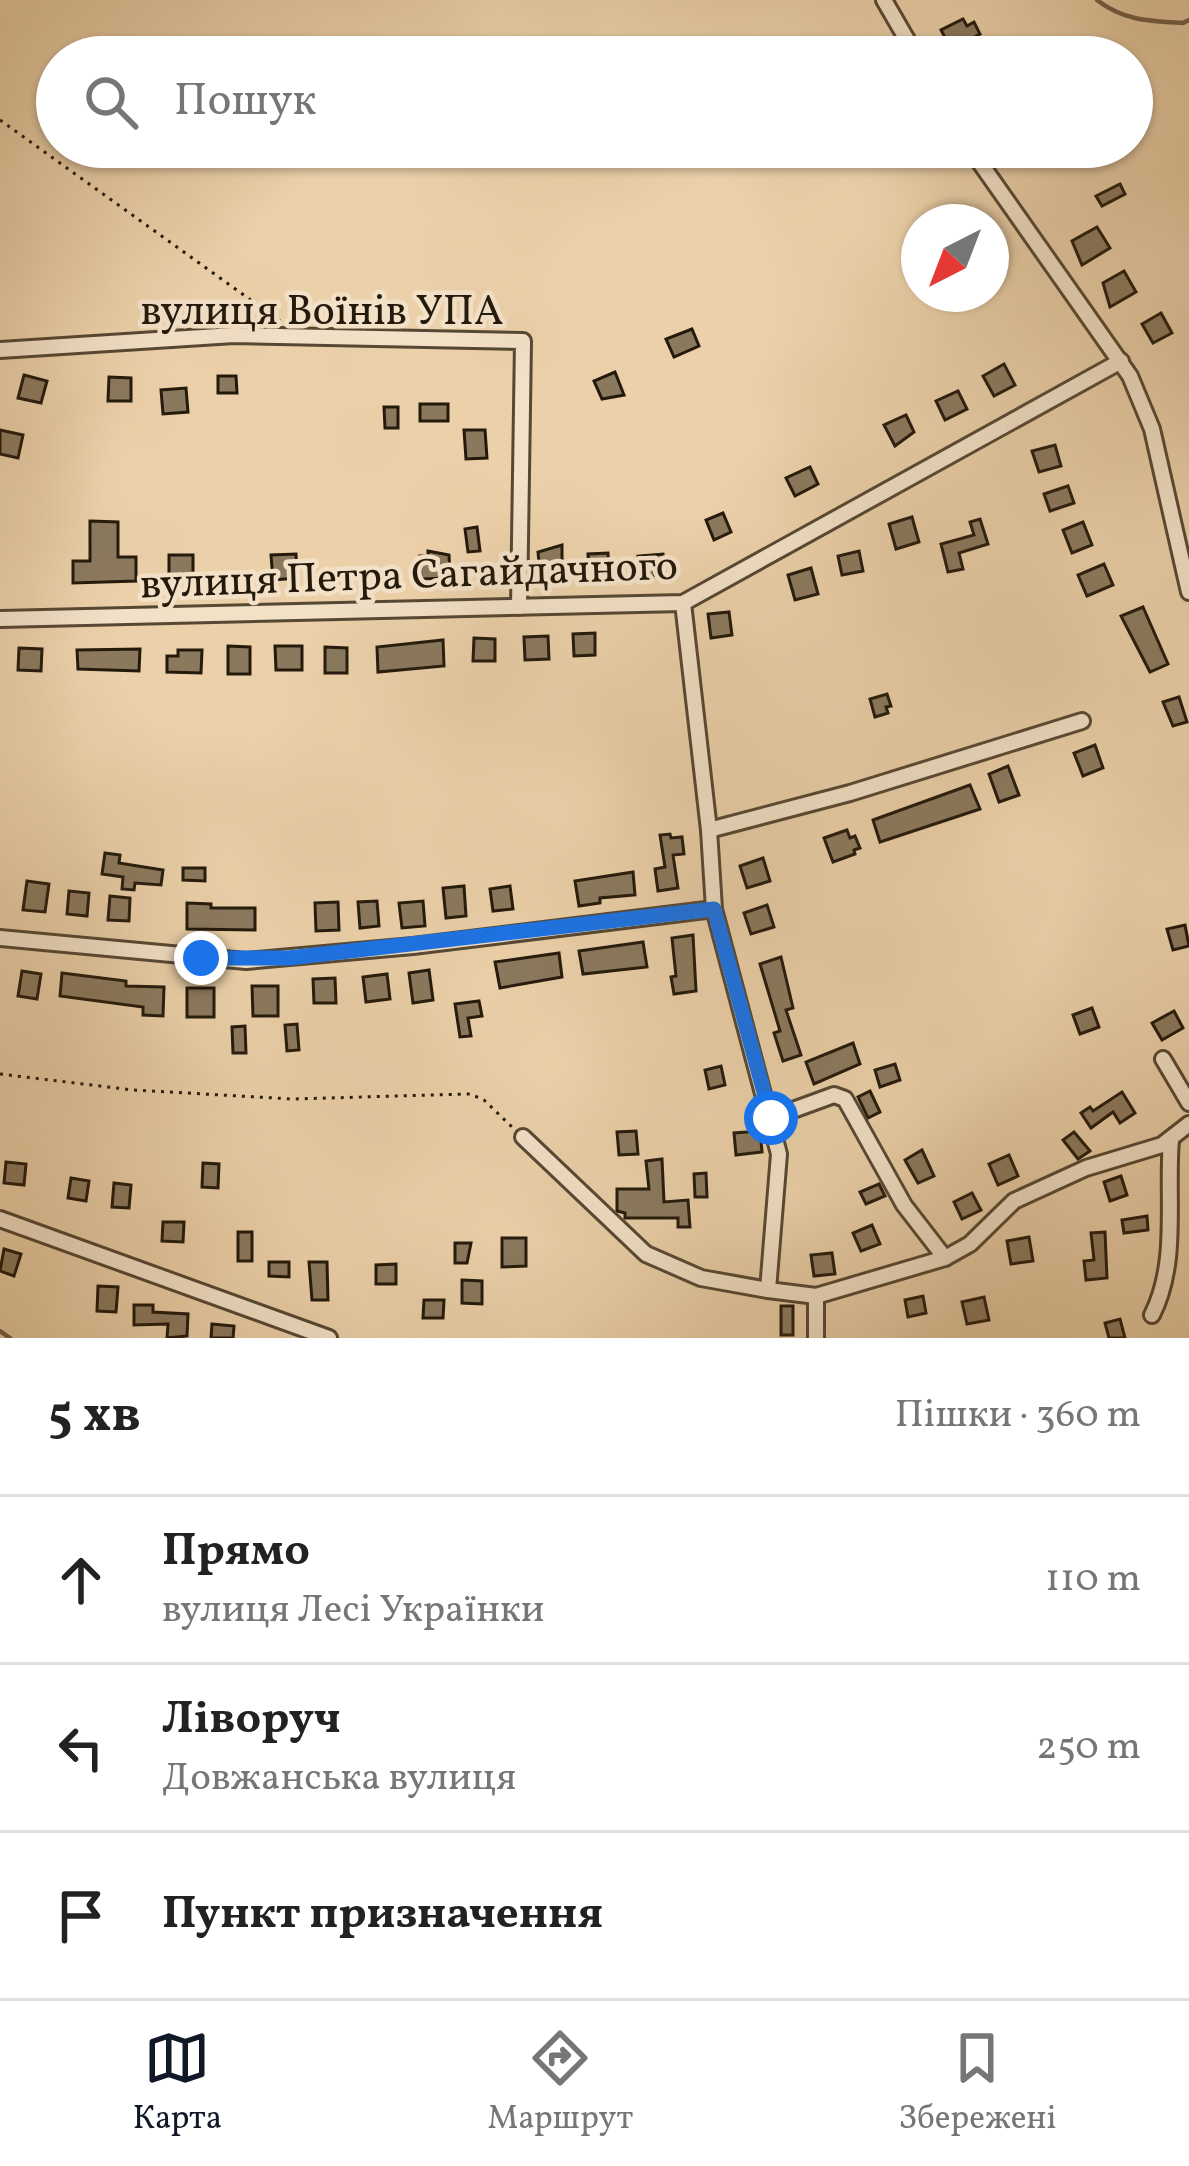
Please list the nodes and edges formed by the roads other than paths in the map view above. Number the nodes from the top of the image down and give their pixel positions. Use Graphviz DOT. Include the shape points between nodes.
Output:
graph roads {
  1 [pos="884,0"];
  2 [pos="905,36"];
  3 [pos="984,168"];
  4 [pos="0,350"];
  5 [pos="1121,362"];
  6 [pos="1189,592"];
  7 [pos="683,603"];
  8 [pos="519,608"];
  9 [pos="0,619"];
  10 [pos="1082,721"];
  11 [pos="709,830"];
  12 [pos="714,909"];
  13 [pos="0,938"];
  14 [pos="1163,1059"];
  15 [pos="1189,1103"];
  16 [pos="771,1118"];
  17 [pos="1189,1124"];
  18 [pos="523,1137"];
  19 [pos="1171,1140"];
  20 [pos="0,1220"];
  21 [pos="945,1258"];
  22 [pos="768,1290"];
  23 [pos="816,1296"];
  24 [pos="1152,1315"];
  25 [pos="329,1338"];
  26 [pos="816,1338"];
  1 -- 2 [label="street"];
  3 -- 5 [label="street"];
  4 -- 8 [label="street, вулиця Воїнів УПА" via="234,335 523,340"];
  5 -- 6 [label="street" via="1152,429"];
  5 -- 7 [label="street, вулиця Петра Сагайдачного"];
  7 -- 8 [label="street, вулиця Петра Сагайдачного"];
  7 -- 11 [label="street"];
  8 -- 9 [label="street, вулиця Петра Сагайдачного"];
  10 -- 11 [label="street"];
  11 -- 12 [label="street"];
  12 -- 13 [label="street" via="246,961"];
  12 -- 16 [label="street"];
  14 -- 15 [label="street"];
  16 -- 21 [label="street" via="834,1095 845,1100 904,1205"];
  16 -- 22 [label="street" via="779,1172"];
  17 -- 19 [label="street"];
  18 -- 22 [label="street" via="646,1254 701,1278"];
  19 -- 21 [label="street" via="1014,1201"];
  19 -- 24 [label="street" via="1171,1226"];
  20 -- 25 [label="street"];
  21 -- 23 [label="street"];
  22 -- 23 [label="street"];
  23 -- 26 [label="street"];
}
